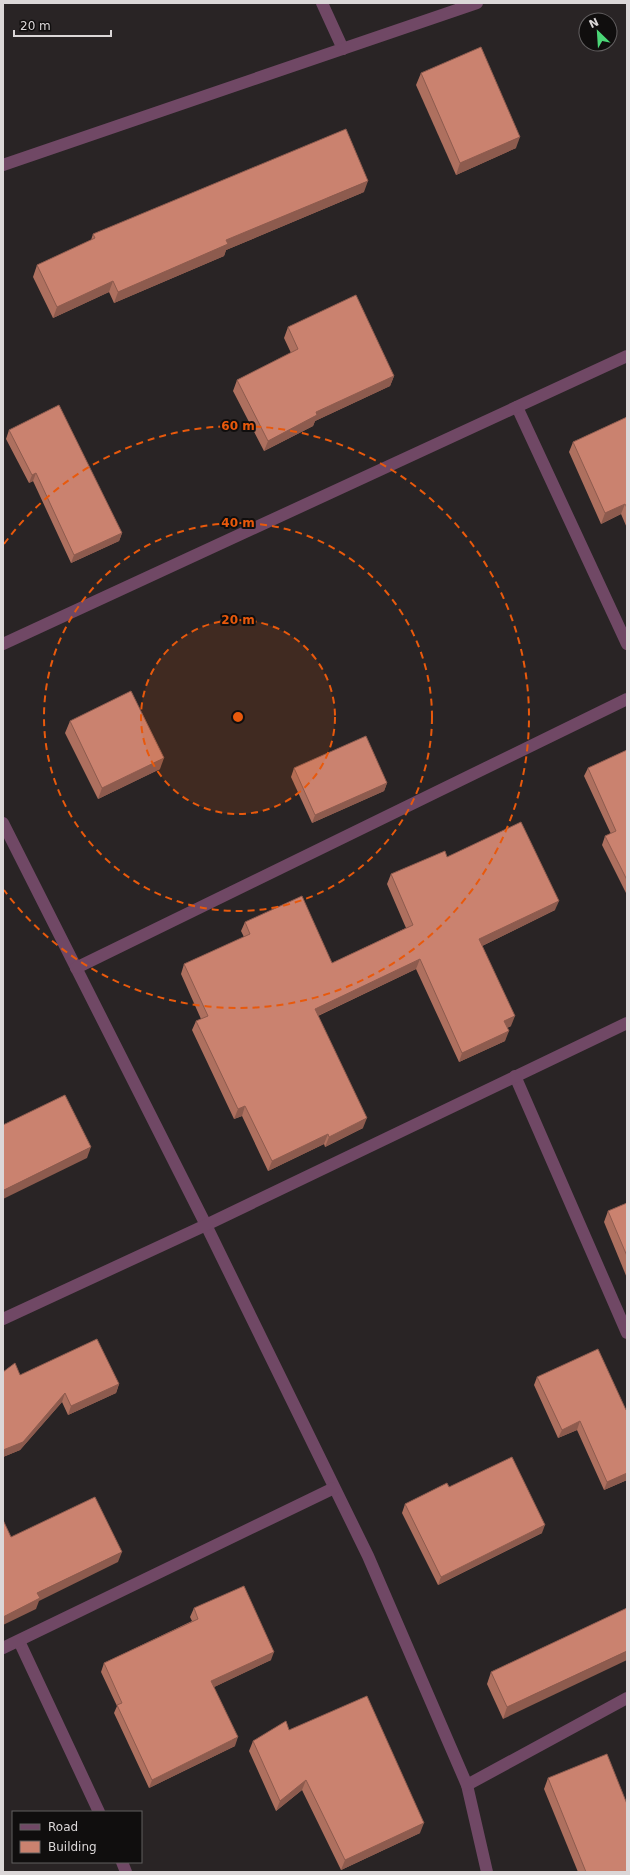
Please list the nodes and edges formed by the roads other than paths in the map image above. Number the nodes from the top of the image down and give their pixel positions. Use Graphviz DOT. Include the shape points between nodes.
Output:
graph roads {
  1 [pos="322,3"];
  2 [pos="477,3"];
  3 [pos="343,49"];
  4 [pos="3,165"];
  5 [pos="627,356"];
  6 [pos="517,407"];
  7 [pos="3,644"];
  8 [pos="627,644"];
  9 [pos="627,699"];
  10 [pos="3,823"];
  11 [pos="76,968"];
  12 [pos="627,1023"];
  13 [pos="515,1076"];
  14 [pos="206,1225"];
  15 [pos="3,1319"];
  16 [pos="627,1332"];
  17 [pos="334,1488"];
  18 [pos="19,1641"];
  19 [pos="3,1648"];
  20 [pos="627,1698"];
  21 [pos="467,1784"];
  22 [pos="99,1811"];
  23 [pos="487,1872"];
  1 -- 3 [label="street"];
  2 -- 3 [label="street"];
  3 -- 4 [label="street"];
  5 -- 6 [label="street"];
  6 -- 7 [label="street"];
  6 -- 8 [label="street"];
  9 -- 11 [label="street"];
  10 -- 11 [label="street"];
  11 -- 14 [label="street"];
  12 -- 13 [label="street"];
  13 -- 14 [label="street"];
  13 -- 16 [label="street"];
  14 -- 15 [label="street"];
  14 -- 17 [label="street"];
  17 -- 18 [label="street"];
  17 -- 21 [label="street" via="368,1556"];
  18 -- 19 [label="street"];
  18 -- 22 [label="street"];
  20 -- 21 [label="street"];
  21 -- 23 [label="street"];
}
